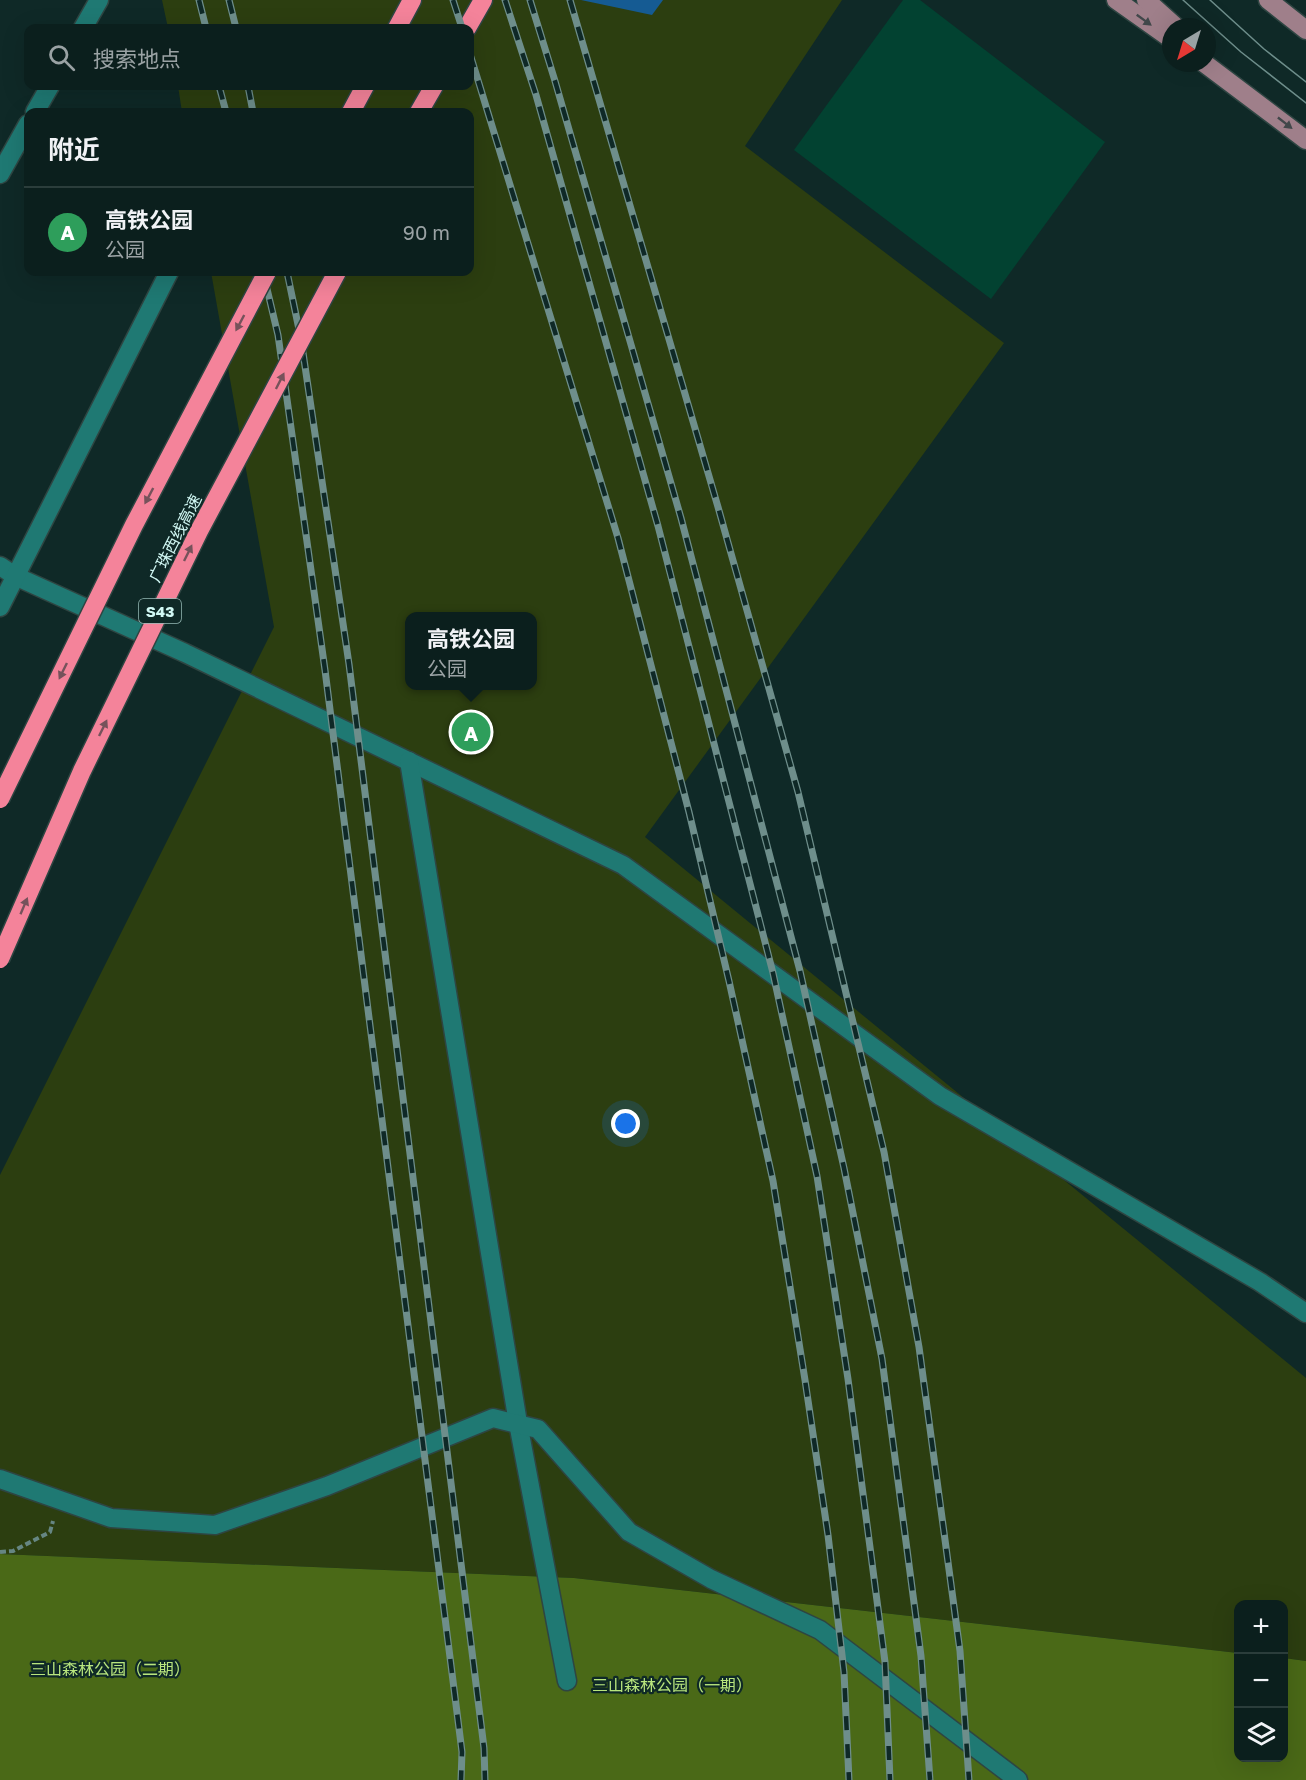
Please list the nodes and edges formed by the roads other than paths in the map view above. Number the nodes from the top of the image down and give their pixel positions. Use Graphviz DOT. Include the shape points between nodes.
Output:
graph roads {
  1 [pos="99,0"];
  2 [pos="412,0"];
  3 [pos="483,0"];
  4 [pos="1116,0"];
  5 [pos="1146,0"];
  6 [pos="1268,0"];
  7 [pos="1166,18"];
  8 [pos="85,24"];
  9 [pos="398,24"];
  10 [pos="468,24"];
  11 [pos="1306,30"];
  12 [pos="1162,33"];
  13 [pos="1216,63"];
  14 [pos="1216,72"];
  15 [pos="48,90"];
  16 [pos="363,90"];
  17 [pos="432,90"];
  18 [pos="1265,107"];
  19 [pos="37,108"];
  20 [pos="353,108"];
  21 [pos="421,108"];
  22 [pos="24,131"];
  23 [pos="1306,140"];
  24 [pos="0,174"];
  25 [pos="168,276"];
  26 [pos="265,276"];
  27 [pos="335,276"];
  28 [pos="8,571"];
  29 [pos="0,607"];
  30 [pos="409,761"];
  31 [pos="0,798"];
  32 [pos="0,959"];
  33 [pos="1306,1313"];
  34 [pos="518,1424"];
  35 [pos="0,1479"];
  36 [pos="567,1681"];
  37 [pos="1018,1780"];
  1 -- 8 [label="street"];
  2 -- 9 [label="highway"];
  3 -- 10 [label="highway"];
  4 -- 12 [label="main road, one-way"];
  5 -- 7 [label="main road"];
  6 -- 11 [label="main road"];
  13 -- 18 [label="main road"];
  14 -- 18 [label="main road"];
  15 -- 19 [label="street"];
  16 -- 20 [label="highway"];
  17 -- 21 [label="highway"];
  18 -- 23 [label="main road, one-way"];
  22 -- 24 [label="street"];
  25 -- 28 [label="street"];
  26 -- 31 [label="highway, one-way, bridge" via="134,525"];
  32 -- 27 [label="highway, 广珠西线高速 / S43, one-way, bridge" via="82,771 194,541"];
  28 -- 29 [label="street"];
  28 -- 30 [label="street"];
  30 -- 33 [label="street" via="623,865 940,1096 1260,1282"];
  30 -- 34 [label="street"];
  34 -- 35 [label="street" via="493,1418 327,1486 215,1525 111,1518"];
  34 -- 36 [label="street"];
  34 -- 37 [label="street" via="538,1429 629,1533 711,1579 820,1630"];
}
